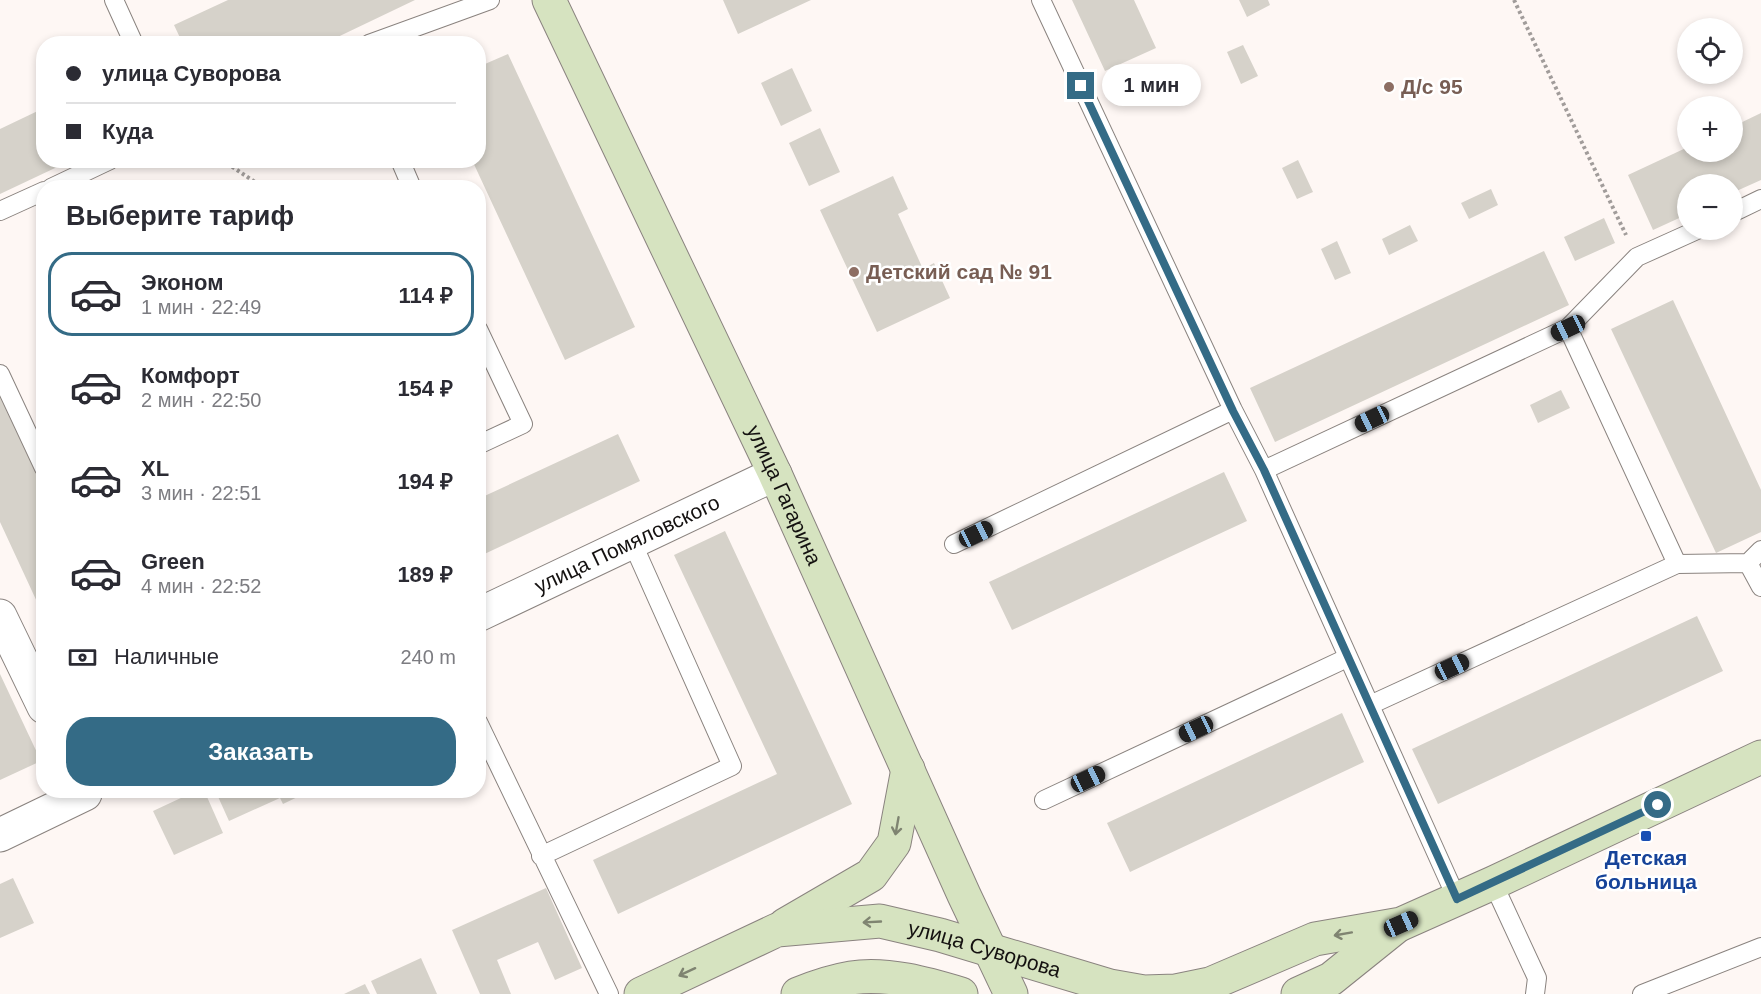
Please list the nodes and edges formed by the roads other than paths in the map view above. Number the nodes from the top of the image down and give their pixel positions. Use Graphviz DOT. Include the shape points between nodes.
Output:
graph roads {
  1 [pos="114,0"];
  2 [pos="490,0"];
  3 [pos="549,0"];
  4 [pos="1041,0"];
  5 [pos="130,36"];
  6 [pos="391,36"];
  7 [pos="93,168"];
  8 [pos="68,180"];
  9 [pos="36,195"];
  10 [pos="1761,199"];
  11 [pos="1743,208"];
  12 [pos="0,211"];
  13 [pos="1677,239"];
  14 [pos="1568,328"];
  15 [pos="486,346"];
  16 [pos="0,374"];
  17 [pos="1233,411"];
  18 [pos="486,441"];
  19 [pos="36,451"];
  20 [pos="1264,470"];
  21 [pos="775,474"];
  22 [pos="632,542"];
  23 [pos="954,544"];
  24 [pos="1761,550"];
  25 [pos="1748,563"];
  26 [pos="1677,564"];
  27 [pos="1761,587"];
  28 [pos="486,611"];
  29 [pos="0,616"];
  30 [pos="1347,658"];
  31 [pos="36,690"];
  32 [pos="1370,705"];
  33 [pos="486,739"];
  34 [pos="1761,757"];
  35 [pos="908,769"];
  36 [pos="74,798"];
  37 [pos="1044,800"];
  38 [pos="0,835"];
  39 [pos="542,856"];
  40 [pos="1494,883"];
  41 [pos="1457,899"];
  42 [pos="1401,924"];
  43 [pos="777,930"];
  44 [pos="1761,947"];
  45 [pos="990,950"];
  46 [pos="609,994"];
  47 [pos="641,994"];
  48 [pos="798,994"];
  49 [pos="961,994"];
  50 [pos="1011,994"];
  51 [pos="1298,994"];
  52 [pos="1535,994"];
  53 [pos="1642,994"];
  1 -- 5 [label="lane"];
  2 -- 6 [label="lane"];
  3 -- 21 [label="main road, улица Гагарина"];
  4 -- 17 [label="lane"];
  7 -- 8 [label="lane"];
  9 -- 12 [label="lane"];
  10 -- 11 [label="lane"];
  13 -- 14 [label="lane" via="1637,258"];
  14 -- 20 [label="lane"];
  14 -- 26 [label="lane"];
  15 -- 18 [label="lane" via="523,424"];
  16 -- 19 [label="lane"];
  17 -- 20 [label="lane"];
  17 -- 23 [label="lane"];
  20 -- 30 [label="lane"];
  21 -- 22 [label="street, улица Помяловского"];
  21 -- 35 [label="main road, улица Гагарина"];
  22 -- 28 [label="street, улица Помяловского"];
  22 -- 39 [label="lane" via="732,766"];
  24 -- 25 [label="lane"];
  25 -- 26 [label="lane"];
  25 -- 27 [label="lane"];
  26 -- 32 [label="lane"];
  29 -- 31 [label="street"];
  30 -- 32 [label="lane"];
  30 -- 37 [label="lane"];
  32 -- 41 [label="lane"];
  33 -- 39 [label="lane"];
  34 -- 40 [label="main road, улица Суворова"];
  35 -- 43 [label="main road, one-way" via="894,843 870,874"];
  35 -- 45 [label="main road, улица Гагарина"];
  36 -- 38 [label="street"];
  39 -- 46 [label="lane"];
  40 -- 41 [label="main road, улица Суворова"];
  40 -- 52 [label="lane" via="1537,978"];
  41 -- 42 [label="main road, улица Суворова"];
  42 -- 45 [label="main road, улица Суворова, one-way" via="1314,939 1210,984 1176,991 1144,992 1110,986"];
  42 -- 51 [label="main road, улица Суворова" via="1331,979"];
  45 -- 43 [label="main road, улица Суворова, one-way" via="880,921"];
  43 -- 47 [label="main road, улица Суворова, one-way"];
  44 -- 53 [label="lane"];
  45 -- 50 [label="main road, улица Гагарина"];
  48 -- 49 [label="main road" via="853,977 891,978"];
}
